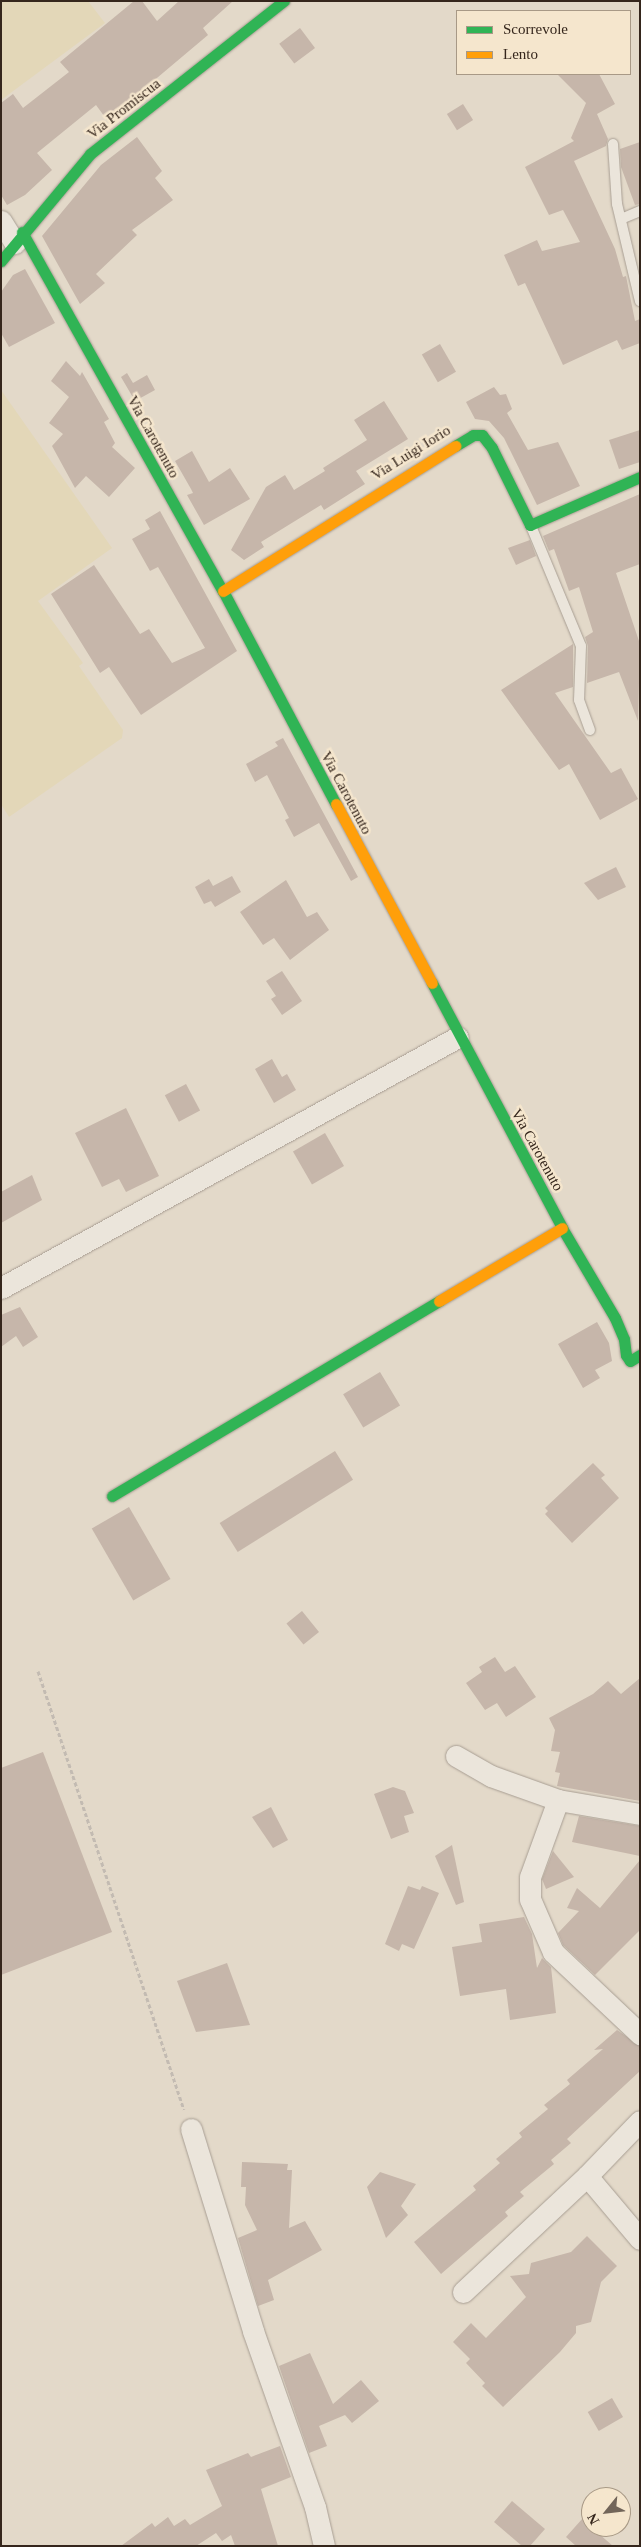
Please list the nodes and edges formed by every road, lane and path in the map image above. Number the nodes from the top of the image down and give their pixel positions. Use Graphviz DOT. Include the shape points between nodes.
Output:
graph roads {
  1 [pos="284,1"];
  2 [pos="613,144"];
  3 [pos="640,211"];
  4 [pos="621,219"];
  5 [pos="1,221"];
  6 [pos="19,237"];
  7 [pos="1,261"];
  8 [pos="640,301"];
  9 [pos="640,478"];
  10 [pos="530,526"];
  11 [pos="222,591"];
  12 [pos="590,730"];
  13 [pos="458,1037"];
  14 [pos="562,1228"];
  15 [pos="1,1288"];
  16 [pos="640,1355"];
  17 [pos="112,1496"];
  18 [pos="38,1671"];
  19 [pos="456,1756"];
  20 [pos="558,1800"];
  21 [pos="640,1814"];
  22 [pos="640,2034"];
  23 [pos="640,2121"];
  24 [pos="191,2129"];
  25 [pos="588,2176"];
  26 [pos="640,2239"];
  27 [pos="463,2292"];
  28 [pos="324,2546"];
  1 -- 6 [label="street, Via Promiscua" via="90,154"];
  2 -- 4 [label="lane" via="616,204"];
  3 -- 4 [label="lane"];
  4 -- 8 [label="lane"];
  5 -- 6 [label="street"];
  6 -- 7 [label="street, Via Promiscua"];
  6 -- 11 [label="street, Via Carotenuto"];
  9 -- 10 [label="street"];
  10 -- 11 [label="street, Via Luigi Iorio" via="492,448 482,435 473,435"];
  10 -- 12 [label="lane" via="581,646 579,700"];
  11 -- 13 [label="street, Via Carotenuto"];
  13 -- 14 [label="street, Via Carotenuto"];
  13 -- 15 [label="street"];
  14 -- 16 [label="street, Via Carotenuto" via="615,1318 624,1339 626,1355 630,1361"];
  14 -- 17 [label="street"];
  18 -- 24 [label="path"];
  19 -- 20 [label="street" via="491,1776"];
  20 -- 21 [label="street"];
  20 -- 22 [label="street" via="530,1877 530,1899 553,1952"];
  23 -- 25 [label="street"];
  24 -- 28 [label="street" via="253,2331 315,2507"];
  25 -- 26 [label="street"];
  25 -- 27 [label="street"];
}
